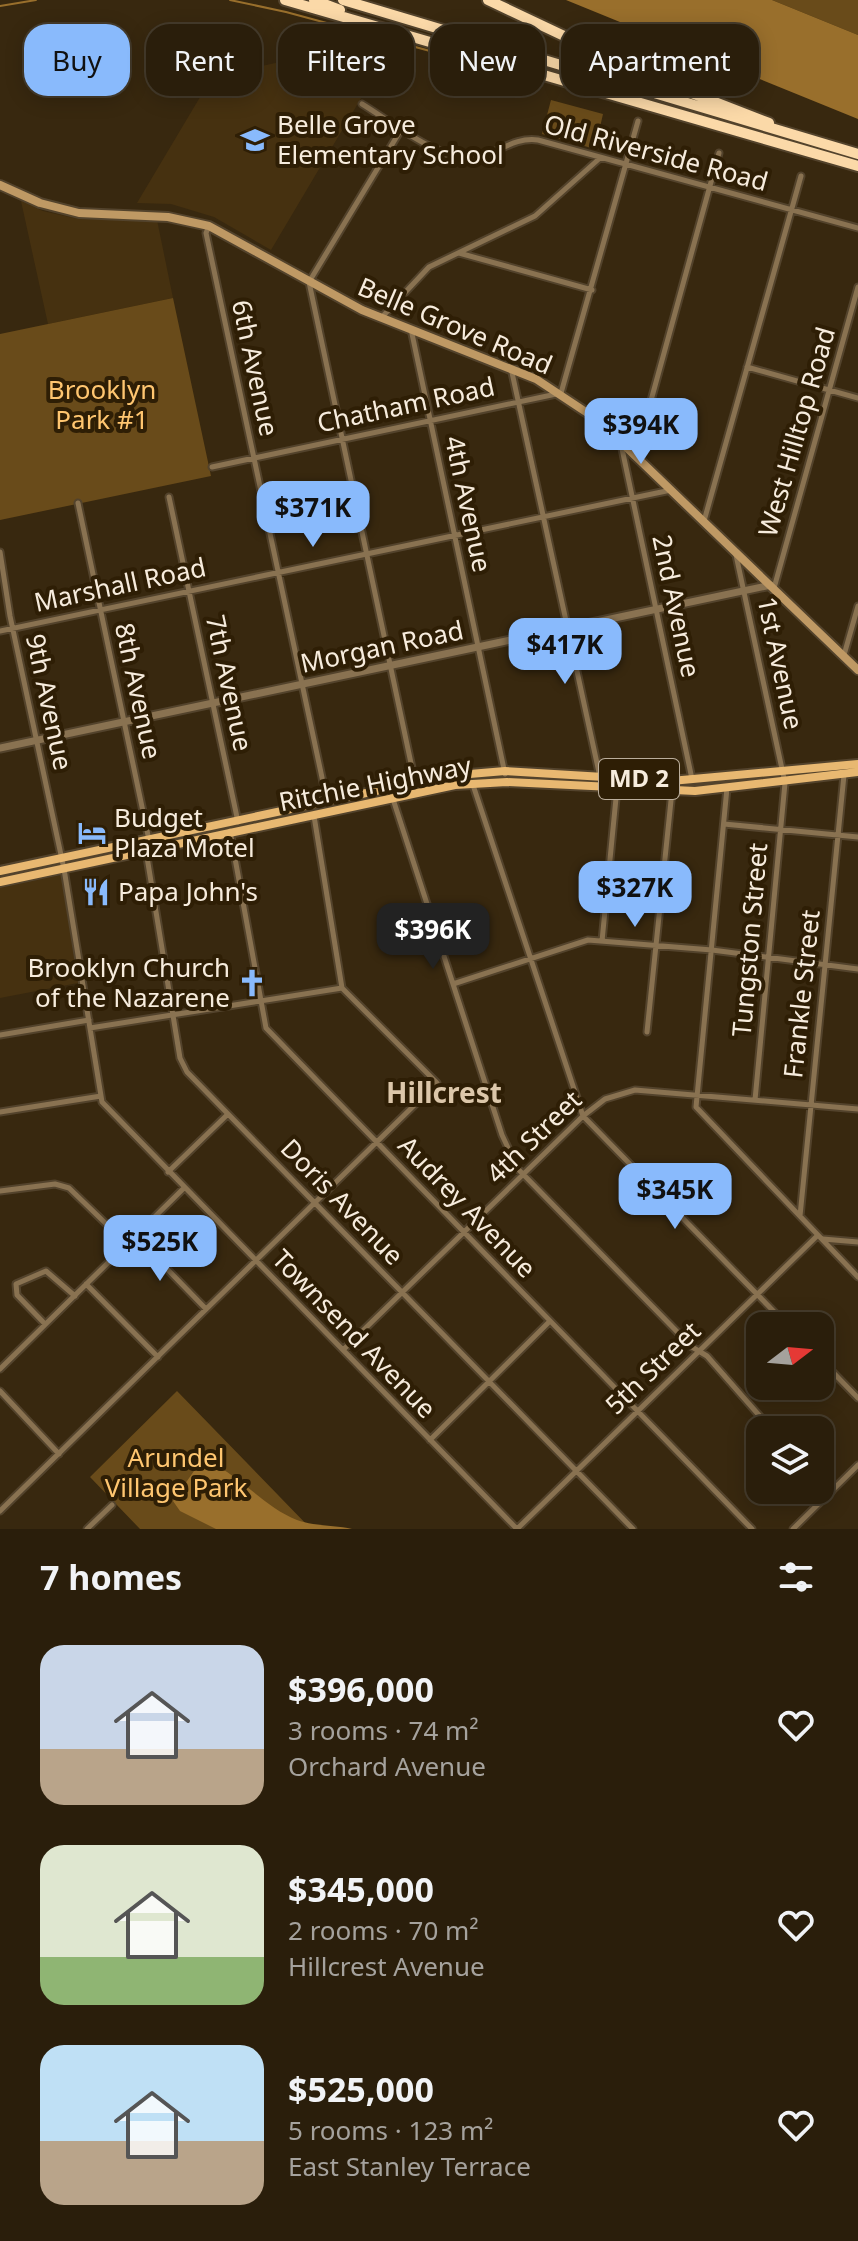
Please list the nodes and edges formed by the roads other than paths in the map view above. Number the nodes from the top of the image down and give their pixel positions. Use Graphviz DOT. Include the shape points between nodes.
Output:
graph roads {
  1 [pos="285,0"];
  2 [pos="314,0"];
  3 [pos="343,0"];
  4 [pos="488,0"];
  5 [pos="430,38"];
  6 [pos="430,40"];
  7 [pos="545,74"];
  8 [pos="362,104"];
  9 [pos="638,121"];
  10 [pos="402,128"];
  11 [pos="796,135"];
  12 [pos="719,153"];
  13 [pos="858,154"];
  14 [pos="601,157"];
  15 [pos="626,164"];
  16 [pos="858,166"];
  17 [pos="801,176"];
  18 [pos="0,185"];
  19 [pos="709,187"];
  20 [pos="792,209"];
  21 [pos="209,226"];
  22 [pos="858,228"];
  23 [pos="459,253"];
  24 [pos="309,282"];
  25 [pos="858,287"];
  26 [pos="592,290"];
  27 [pos="381,318"];
  28 [pos="411,329"];
  29 [pos="511,367"];
  30 [pos="747,367"];
  31 [pos="830,390"];
  32 [pos="561,393"];
  33 [pos="858,398"];
  34 [pos="518,402"];
  35 [pos="430,421"];
  36 [pos="342,439"];
  37 [pos="620,440"];
  38 [pos="636,455"];
  39 [pos="253,458"];
  40 [pos="212,467"];
  41 [pos="672,490"];
  42 [pos="169,497"];
  43 [pos="632,498"];
  44 [pos="78,503"];
  45 [pos="543,516"];
  46 [pos="704,521"];
  47 [pos="454,534"];
  48 [pos="0,552"];
  49 [pos="735,552"];
  50 [pos="366,553"];
  51 [pos="278,572"];
  52 [pos="773,587"];
  53 [pos="189,591"];
  54 [pos="744,591"];
  55 [pos="858,606"];
  56 [pos="100,609"];
  57 [pos="656,609"];
  58 [pos="13,628"];
  59 [pos="567,628"];
  60 [pos="0,631"];
  61 [pos="478,647"];
  62 [pos="844,656"];
  63 [pos="390,666"];
  64 [pos="858,670"];
  65 [pos="302,684"];
  66 [pos="213,703"];
  67 [pos="124,722"];
  68 [pos="37,740"];
  69 [pos="0,748"];
  70 [pos="858,764"];
  71 [pos="505,771"];
  72 [pos="783,772"];
  73 [pos="858,772"];
  74 [pos="844,775"];
  75 [pos="600,777"];
  76 [pos="692,780"];
  77 [pos="415,782"];
  78 [pos="507,782"];
  79 [pos="785,783"];
  80 [pos="473,784"];
  81 [pos="389,787"];
  82 [pos="617,788"];
  83 [pos="727,788"];
  84 [pos="672,791"];
  85 [pos="392,798"];
  86 [pos="327,801"];
  87 [pos="314,815"];
  88 [pos="233,822"];
  89 [pos="723,824"];
  90 [pos="781,829"];
  91 [pos="240,831"];
  92 [pos="230,834"];
  93 [pos="838,835"];
  94 [pos="858,837"];
  95 [pos="149,840"];
  96 [pos="146,851"];
  97 [pos="61,858"];
  98 [pos="64,869"];
  99 [pos="0,871"];
  100 [pos="0,882"];
  101 [pos="602,941"];
  102 [pos="656,946"];
  103 [pos="712,950"];
  104 [pos="530,959"];
  105 [pos="769,959"];
  106 [pos="825,966"];
  107 [pos="858,969"];
  108 [pos="453,984"];
  109 [pos="342,988"];
  110 [pos="259,1001"];
  111 [pos="173,1015"];
  112 [pos="89,1020"];
  113 [pos="90,1028"];
  114 [pos="647,1032"];
  115 [pos="0,1035"];
  116 [pos="697,1094"];
  117 [pos="101,1096"];
  118 [pos="755,1100"];
  119 [pos="811,1105"];
  120 [pos="858,1109"];
  121 [pos="0,1112"];
  122 [pos="228,1114"];
  123 [pos="583,1116"];
  124 [pos="376,1142"];
  125 [pos="168,1172"];
  126 [pos="523,1174"];
  127 [pos="184,1188"];
  128 [pos="0,1191"];
  129 [pos="315,1203"];
  130 [pos="800,1217"];
  131 [pos="464,1232"];
  132 [pos="135,1236"];
  133 [pos="820,1237"];
  134 [pos="858,1242"];
  135 [pos="127,1244"];
  136 [pos="255,1261"];
  137 [pos="858,1277"];
  138 [pos="86,1284"];
  139 [pos="402,1292"];
  140 [pos="757,1294"];
  141 [pos="75,1296"];
  142 [pos="206,1309"];
  143 [pos="774,1312"];
  144 [pos="550,1321"];
  145 [pos="45,1324"];
  146 [pos="342,1350"];
  147 [pos="699,1351"];
  148 [pos="158,1357"];
  149 [pos="0,1369"];
  150 [pos="834,1373"];
  151 [pos="489,1381"];
  152 [pos="0,1391"];
  153 [pos="858,1398"];
  154 [pos="637,1411"];
  155 [pos="760,1416"];
  156 [pos="430,1440"];
  157 [pos="59,1454"];
  158 [pos="858,1465"];
  159 [pos="576,1471"];
  160 [pos="834,1489"];
  161 [pos="819,1504"];
  162 [pos="112,1505"];
  163 [pos="0,1511"];
  164 [pos="87,1529"];
  165 [pos="517,1529"];
  166 [pos="633,1529"];
  167 [pos="752,1529"];
  168 [pos="793,1529"];
  1 -- 6 [label="highway"];
  2 -- 5 [label="highway"];
  3 -- 11 [label="highway"];
  4 -- 11 [label="highway" via="653,78"];
  7 -- 16 [label="highway"];
  8 -- 10 [label="street, Old Riverside Road"];
  9 -- 15 [label="street"];
  10 -- 14 [label="street, Old Riverside Road" via="454,157 476,158 529,139"];
  10 -- 24 [label="street"];
  11 -- 13 [label="highway"];
  12 -- 19 [label="street"];
  14 -- 15 [label="street, Old Riverside Road"];
  14 -- 23 [label="street" via="535,216"];
  15 -- 19 [label="street, Old Riverside Road"];
  15 -- 26 [label="street"];
  17 -- 20 [label="street"];
  18 -- 21 [label="main road, Belle Grove Road" via="79,213 168,217"];
  19 -- 20 [label="street, Old Riverside Road"];
  19 -- 38 [label="street"];
  20 -- 22 [label="street, Old Riverside Road"];
  20 -- 30 [label="street"];
  21 -- 24 [label="main road, Belle Grove Road"];
  21 -- 39 [label="street, 6th Avenue" via="206,233"];
  23 -- 26 [label="street"];
  23 -- 27 [label="street" via="429,267"];
  24 -- 27 [label="main road, Belle Grove Road"];
  24 -- 36 [label="street"];
  25 -- 31 [label="street, West Hilltop Road"];
  26 -- 32 [label="street"];
  27 -- 28 [label="main road, Belle Grove Road"];
  28 -- 29 [label="main road, Belle Grove Road"];
  28 -- 35 [label="street, 4th Avenue"];
  29 -- 32 [label="main road, Belle Grove Road"];
  29 -- 34 [label="street"];
  30 -- 31 [label="street"];
  30 -- 46 [label="street"];
  31 -- 33 [label="street"];
  31 -- 52 [label="street, West Hilltop Road"];
  32 -- 34 [label="street, Chatham Road"];
  32 -- 37 [label="main road, Belle Grove Road"];
  34 -- 35 [label="street, Chatham Road"];
  34 -- 45 [label="street"];
  35 -- 36 [label="street, Chatham Road"];
  35 -- 47 [label="street, 4th Avenue"];
  36 -- 39 [label="street, Chatham Road"];
  36 -- 50 [label="street"];
  37 -- 38 [label="main road, Belle Grove Road"];
  37 -- 43 [label="street, 2nd Avenue"];
  38 -- 41 [label="main road, Belle Grove Road"];
  39 -- 40 [label="street, Chatham Road"];
  39 -- 51 [label="street, 6th Avenue"];
  41 -- 43 [label="street, Marshall Road"];
  41 -- 46 [label="main road, Belle Grove Road"];
  42 -- 53 [label="street, 7th Avenue"];
  43 -- 45 [label="street, Marshall Road"];
  43 -- 57 [label="street, 2nd Avenue"];
  44 -- 56 [label="street, 8th Avenue"];
  45 -- 47 [label="street, Marshall Road"];
  45 -- 59 [label="street"];
  46 -- 49 [label="main road, Belle Grove Road"];
  47 -- 50 [label="street, Marshall Road"];
  47 -- 61 [label="street, 4th Avenue"];
  48 -- 58 [label="street, 9th Avenue"];
  49 -- 52 [label="main road, Belle Grove Road"];
  49 -- 54 [label="street, 1st Avenue"];
  50 -- 51 [label="street, Marshall Road"];
  50 -- 63 [label="street"];
  51 -- 53 [label="street, Marshall Road"];
  51 -- 65 [label="street, 6th Avenue"];
  52 -- 54 [label="street, Morgan Road"];
  52 -- 62 [label="main road, Belle Grove Road"];
  53 -- 56 [label="street, Marshall Road"];
  53 -- 66 [label="street, 7th Avenue"];
  54 -- 57 [label="street, Morgan Road"];
  54 -- 72 [label="street, 1st Avenue"];
  55 -- 62 [label="street"];
  56 -- 58 [label="street, Marshall Road"];
  56 -- 67 [label="street, 8th Avenue"];
  57 -- 59 [label="street, Morgan Road"];
  57 -- 76 [label="street, 2nd Avenue"];
  58 -- 60 [label="street, Marshall Road"];
  58 -- 68 [label="street, 9th Avenue"];
  59 -- 61 [label="street, Morgan Road"];
  59 -- 75 [label="street"];
  61 -- 63 [label="street, Morgan Road"];
  61 -- 71 [label="street, 4th Avenue"];
  62 -- 64 [label="main road, Belle Grove Road"];
  63 -- 65 [label="street, Morgan Road"];
  63 -- 77 [label="street"];
  65 -- 66 [label="street, Morgan Road"];
  65 -- 86 [label="street, 6th Avenue"];
  66 -- 67 [label="street, Morgan Road"];
  66 -- 88 [label="street, 7th Avenue"];
  67 -- 68 [label="street, Morgan Road"];
  67 -- 95 [label="street, 8th Avenue"];
  68 -- 69 [label="street, Morgan Road"];
  68 -- 97 [label="street, 9th Avenue"];
  70 -- 72 [label="main road, Ritchie Highway / MD 2"];
  71 -- 75 [label="main road, Ritchie Highway / MD 2"];
  71 -- 77 [label="main road, Ritchie Highway / MD 2"];
  71 -- 78 [label="street, 4th Avenue"];
  72 -- 76 [label="main road, Ritchie Highway / MD 2"];
  72 -- 79 [label="street, 1st Avenue"];
  73 -- 74 [label="main road, Ritchie Highway / MD 2"];
  74 -- 79 [label="main road, Ritchie Highway / MD 2"];
  74 -- 93 [label="street, Frankle Street"];
  75 -- 76 [label="main road, Ritchie Highway / MD 2"];
  77 -- 81 [label="main road, Ritchie Highway / MD 2"];
  78 -- 80 [label="main road, Ritchie Highway / MD 2"];
  78 -- 82 [label="main road, Ritchie Highway / MD 2"];
  79 -- 83 [label="main road, Ritchie Highway / MD 2"];
  79 -- 90 [label="street, Tungston Street"];
  80 -- 85 [label="main road, Ritchie Highway / MD 2"];
  80 -- 104 [label="street"];
  81 -- 85 [label="street"];
  81 -- 86 [label="main road, Ritchie Highway / MD 2"];
  82 -- 84 [label="main road, Ritchie Highway / MD 2"];
  82 -- 101 [label="street"];
  83 -- 84 [label="main road, Ritchie Highway / MD 2"];
  83 -- 89 [label="street"];
  84 -- 102 [label="street"];
  85 -- 87 [label="main road, Ritchie Highway / MD 2"];
  85 -- 108 [label="street"];
  86 -- 88 [label="main road, Ritchie Highway / MD 2"];
  87 -- 91 [label="main road, Ritchie Highway / MD 2"];
  87 -- 109 [label="street"];
  88 -- 91 [label="street, 7th Avenue"];
  88 -- 92 [label="street, Audrey Avenue"];
  88 -- 95 [label="main road, Ritchie Highway / MD 2"];
  89 -- 90 [label="street"];
  89 -- 103 [label="street"];
  90 -- 93 [label="street"];
  90 -- 105 [label="street, Tungston Street"];
  91 -- 92 [label="main road, Ritchie Highway / MD 2"];
  92 -- 96 [label="main road, Ritchie Highway / MD 2"];
  92 -- 110 [label="street, Audrey Avenue"];
  93 -- 94 [label="street"];
  93 -- 106 [label="street, Frankle Street"];
  95 -- 96 [label="street, Doris Avenue"];
  95 -- 97 [label="main road, Ritchie Highway / MD 2"];
  96 -- 98 [label="main road, Ritchie Highway / MD 2"];
  96 -- 111 [label="street, Doris Avenue"];
  97 -- 98 [label="street, Townsend Avenue"];
  97 -- 99 [label="main road, Ritchie Highway / MD 2"];
  98 -- 100 [label="main road, Ritchie Highway / MD 2"];
  98 -- 112 [label="street, Townsend Avenue"];
  101 -- 102 [label="street"];
  101 -- 104 [label="street" via="588,940"];
  102 -- 103 [label="street"];
  102 -- 114 [label="street"];
  103 -- 105 [label="street"];
  103 -- 116 [label="street"];
  104 -- 108 [label="street"];
  104 -- 123 [label="street"];
  105 -- 106 [label="street"];
  105 -- 118 [label="street, Tungston Street"];
  106 -- 107 [label="street"];
  106 -- 119 [label="street, Frankle Street"];
  108 -- 126 [label="street" via="502,1135"];
  109 -- 110 [label="street"];
  109 -- 124 [label="street" via="437,1083"];
  110 -- 111 [label="street"];
  110 -- 124 [label="street, Audrey Avenue" via="269,1032"];
  111 -- 113 [label="street"];
  111 -- 122 [label="street, Doris Avenue" via="182,1065"];
  112 -- 113 [label="street, Townsend Avenue"];
  112 -- 115 [label="street"];
  113 -- 117 [label="street, Townsend Avenue"];
  116 -- 118 [label="street, 4th Street"];
  116 -- 123 [label="street, 4th Street" via="624,1091"];
  116 -- 130 [label="street" via="696,1107"];
  117 -- 121 [label="street"];
  117 -- 125 [label="street, Townsend Avenue" via="106,1108"];
  118 -- 119 [label="street, 4th Street"];
  119 -- 120 [label="street, 4th Street"];
  119 -- 130 [label="street, Frankle Street"];
  122 -- 125 [label="street"];
  122 -- 129 [label="street, Doris Avenue"];
  123 -- 126 [label="street, 4th Street"];
  123 -- 140 [label="street"];
  124 -- 129 [label="street"];
  124 -- 131 [label="street, Audrey Avenue"];
  125 -- 127 [label="street, Townsend Avenue"];
  126 -- 131 [label="street, 4th Street"];
  126 -- 147 [label="street"];
  127 -- 132 [label="street"];
  127 -- 136 [label="street, Townsend Avenue"];
  128 -- 135 [label="street" via="55,1184 69,1188"];
  129 -- 136 [label="street"];
  129 -- 139 [label="street, Doris Avenue"];
  130 -- 133 [label="street"];
  131 -- 139 [label="street, 4th Street"];
  131 -- 144 [label="street, Audrey Avenue"];
  132 -- 135 [label="street"];
  132 -- 142 [label="street"];
  133 -- 134 [label="street"];
  133 -- 137 [label="street"];
  133 -- 140 [label="street, 5th Street"];
  135 -- 138 [label="street"];
  136 -- 142 [label="street"];
  136 -- 146 [label="street, Townsend Avenue"];
  138 -- 141 [label="street"];
  138 -- 148 [label="street"];
  139 -- 146 [label="street, 4th Street"];
  139 -- 151 [label="street, Doris Avenue"];
  140 -- 143 [label="street"];
  140 -- 147 [label="street, 5th Street"];
  141 -- 145 [label="street"];
  141 -- 145 [label="street" via="46,1271 16,1284 17,1295"];
  142 -- 148 [label="street"];
  144 -- 151 [label="street"];
  144 -- 154 [label="street, Audrey Avenue"];
  145 -- 149 [label="street"];
  146 -- 156 [label="street, Townsend Avenue"];
  147 -- 154 [label="street, 5th Street"];
  147 -- 155 [label="street"];
  148 -- 157 [label="street"];
  150 -- 153 [label="street"];
  151 -- 156 [label="street"];
  151 -- 159 [label="street, Doris Avenue"];
  152 -- 157 [label="street"];
  154 -- 159 [label="street, 5th Street"];
  154 -- 167 [label="street, Audrey Avenue"];
  156 -- 165 [label="street, Townsend Avenue"];
  157 -- 163 [label="street"];
  158 -- 160 [label="street"];
  159 -- 165 [label="street, 5th Street"];
  159 -- 166 [label="street, Doris Avenue"];
  161 -- 168 [label="street"];
  162 -- 164 [label="street"];
}
